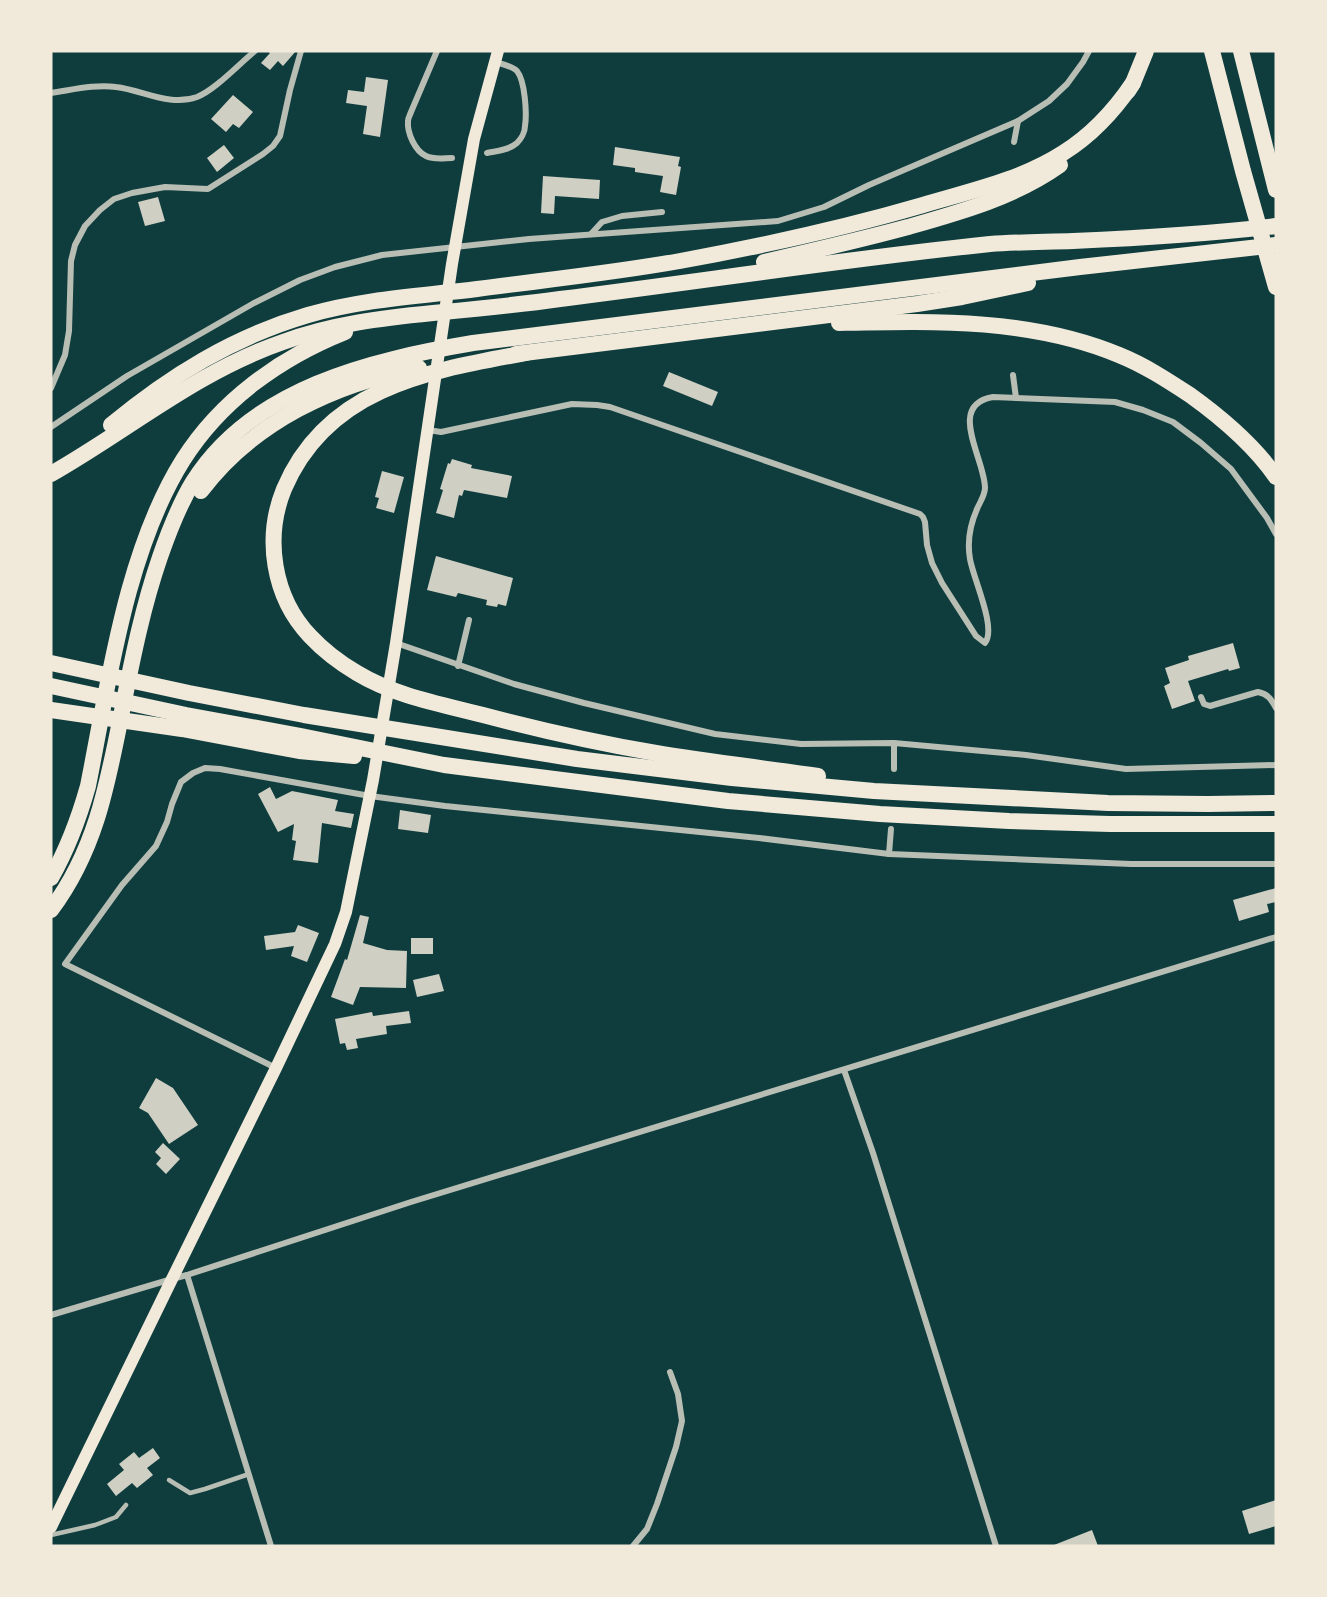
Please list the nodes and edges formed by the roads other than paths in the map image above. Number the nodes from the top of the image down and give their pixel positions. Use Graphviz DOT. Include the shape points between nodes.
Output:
graph roads {
  1 [pos="255,51"];
  2 [pos="301,51"];
  3 [pos="437,51"];
  4 [pos="1089,51"];
  5 [pos="1146,51"];
  6 [pos="1212,51"];
  7 [pos="1241,51"];
  8 [pos="496,56"];
  9 [pos="1133,83"];
  10 [pos="51,93"];
  11 [pos="1018,121"];
  12 [pos="1014,142"];
  13 [pos="487,153"];
  14 [pos="452,158"];
  15 [pos="1276,190"];
  16 [pos="662,212"];
  17 [pos="1276,226"];
  18 [pos="591,234"];
  19 [pos="1276,245"];
  20 [pos="455,247"];
  21 [pos="1197,254"];
  22 [pos="654,286"];
  23 [pos="1276,287"];
  24 [pos="387,318"];
  25 [pos="733,327"];
  26 [pos="526,353"];
  27 [pos="1013,375"];
  28 [pos="51,388"];
  29 [pos="1016,398"];
  30 [pos="51,427"];
  31 [pos="428,430"];
  32 [pos="51,472"];
  33 [pos="1276,477"];
  34 [pos="1276,534"];
  35 [pos="146,601"];
  36 [pos="469,620"];
  37 [pos="396,643"];
  38 [pos="56,664"];
  39 [pos="458,666"];
  40 [pos="54,687"];
  41 [pos="1201,697"];
  42 [pos="1276,708"];
  43 [pos="52,710"];
  44 [pos="894,743"];
  45 [pos="444,765"];
  46 [pos="1276,765"];
  47 [pos="894,769"];
  48 [pos="370,796"];
  49 [pos="1010,798"];
  50 [pos="1276,803"];
  51 [pos="1276,824"];
  52 [pos="891,829"];
  53 [pos="889,854"];
  54 [pos="1276,864"];
  55 [pos="51,878"];
  56 [pos="51,910"];
  57 [pos="1276,937"];
  58 [pos="276,1068"];
  59 [pos="844,1070"];
  60 [pos="187,1275"];
  61 [pos="171,1279"];
  62 [pos="51,1315"];
  63 [pos="670,1372"];
  64 [pos="249,1474"];
  65 [pos="169,1480"];
  66 [pos="126,1505"];
  67 [pos="51,1527"];
  68 [pos="51,1535"];
  69 [pos="270,1546"];
  70 [pos="633,1546"];
  71 [pos="996,1546"];
  1 -- 10 [label="street" via="207,92 190,99 169,100 105,86"];
  2 -- 28 [label="street" via="280,136 268,150 208,189 165,187 114,199 86,226 71,261 69,331 65,355"];
  3 -- 14 [label="street" via="408,122 420,152 432,158"];
  4 -- 11 [label="street" via="1067,84"];
  5 -- 9 [label="highway"];
  6 -- 23 [label="highway"];
  7 -- 15 [label="highway"];
  8 -- 13 [label="street" via="520,77 525,127 514,145"];
  8 -- 20 [label="main road" via="474,139"];
  9 -- 22 [label="highway" via="1109,119 1076,152 1018,190 884,233"];
  9 -- 32 [label="highway" via="1102,122 1062,154 1009,178 909,209 795,238 679,261 383,299 334,308 278,325 228,345 172,378"];
  11 -- 12 [label="street"];
  11 -- 18 [label="street" via="824,207 778,221"];
  16 -- 18 [label="street" via="602,222"];
  17 -- 22 [label="highway" via="1192,235 994,244"];
  18 -- 20 [label="street"];
  19 -- 21 [label="highway"];
  20 -- 30 [label="street" via="382,255 300,280 127,375"];
  20 -- 31 [label="main road"];
  21 -- 25 [label="highway" via="962,297"];
  21 -- 35 [label="highway" via="473,343 370,365 291,396 254,418 228,440 194,481 181,504"];
  22 -- 24 [label="highway"];
  24 -- 32 [label="highway" via="306,334 237,360"];
  24 -- 55 [label="highway" via="313,346 271,370 216,418 184,459 161,500 136,569 118,636 88,786 68,846"];
  25 -- 26 [label="highway"];
  25 -- 33 [label="highway" via="965,323 1064,337 1120,355 1176,386 1251,446"];
  26 -- 35 [label="highway" via="391,374 316,401 270,425 230,456 198,494 170,544"];
  26 -- 49 [label="highway" via="441,370 369,397 331,422 300,458 278,509 274,562 286,600 308,635 324,650 358,674 411,697 571,736 699,759"];
  27 -- 29 [label="street"];
  29 -- 31 [label="street" via="981,400 973,407 970,421 985,487 972,520 969,542 974,577 986,609 985,643 976,636 942,583 932,563 920,514 610,407 572,404 441,432"];
  29 -- 34 [label="street" via="1115,402 1173,422 1231,469"];
  31 -- 37 [label="main road"];
  35 -- 56 [label="highway" via="93,834 69,884"];
  36 -- 39 [label="street"];
  37 -- 39 [label="street"];
  37 -- 48 [label="main road"];
  38 -- 49 [label="highway" via="304,715 577,759 874,791"];
  39 -- 44 [label="street" via="584,703 715,735 801,744"];
  40 -- 45 [label="highway"];
  41 -- 42 [label="street" via="1210,706 1258,692 1270,698"];
  43 -- 45 [label="highway" via="299,751"];
  44 -- 46 [label="street" via="1126,769"];
  44 -- 47 [label="street"];
  45 -- 51 [label="highway" via="728,801 880,814 1110,824"];
  48 -- 53 [label="street"];
  48 -- 58 [label="main road" via="335,944"];
  48 -- 58 [label="street" via="220,769 205,768 193,773 181,782 156,846 64,964"];
  49 -- 50 [label="highway" via="1108,803"];
  52 -- 53 [label="street"];
  53 -- 54 [label="street" via="1131,864"];
  57 -- 59 [label="street"];
  58 -- 61 [label="main road"];
  59 -- 60 [label="street"];
  59 -- 71 [label="street"];
  60 -- 61 [label="street"];
  60 -- 64 [label="street"];
  61 -- 62 [label="street"];
  61 -- 67 [label="main road"];
  63 -- 70 [label="street" via="682,1421 657,1504"];
  64 -- 65 [label="lane" via="190,1493"];
  64 -- 69 [label="street"];
  66 -- 68 [label="lane" via="116,1517 95,1526"];
}
